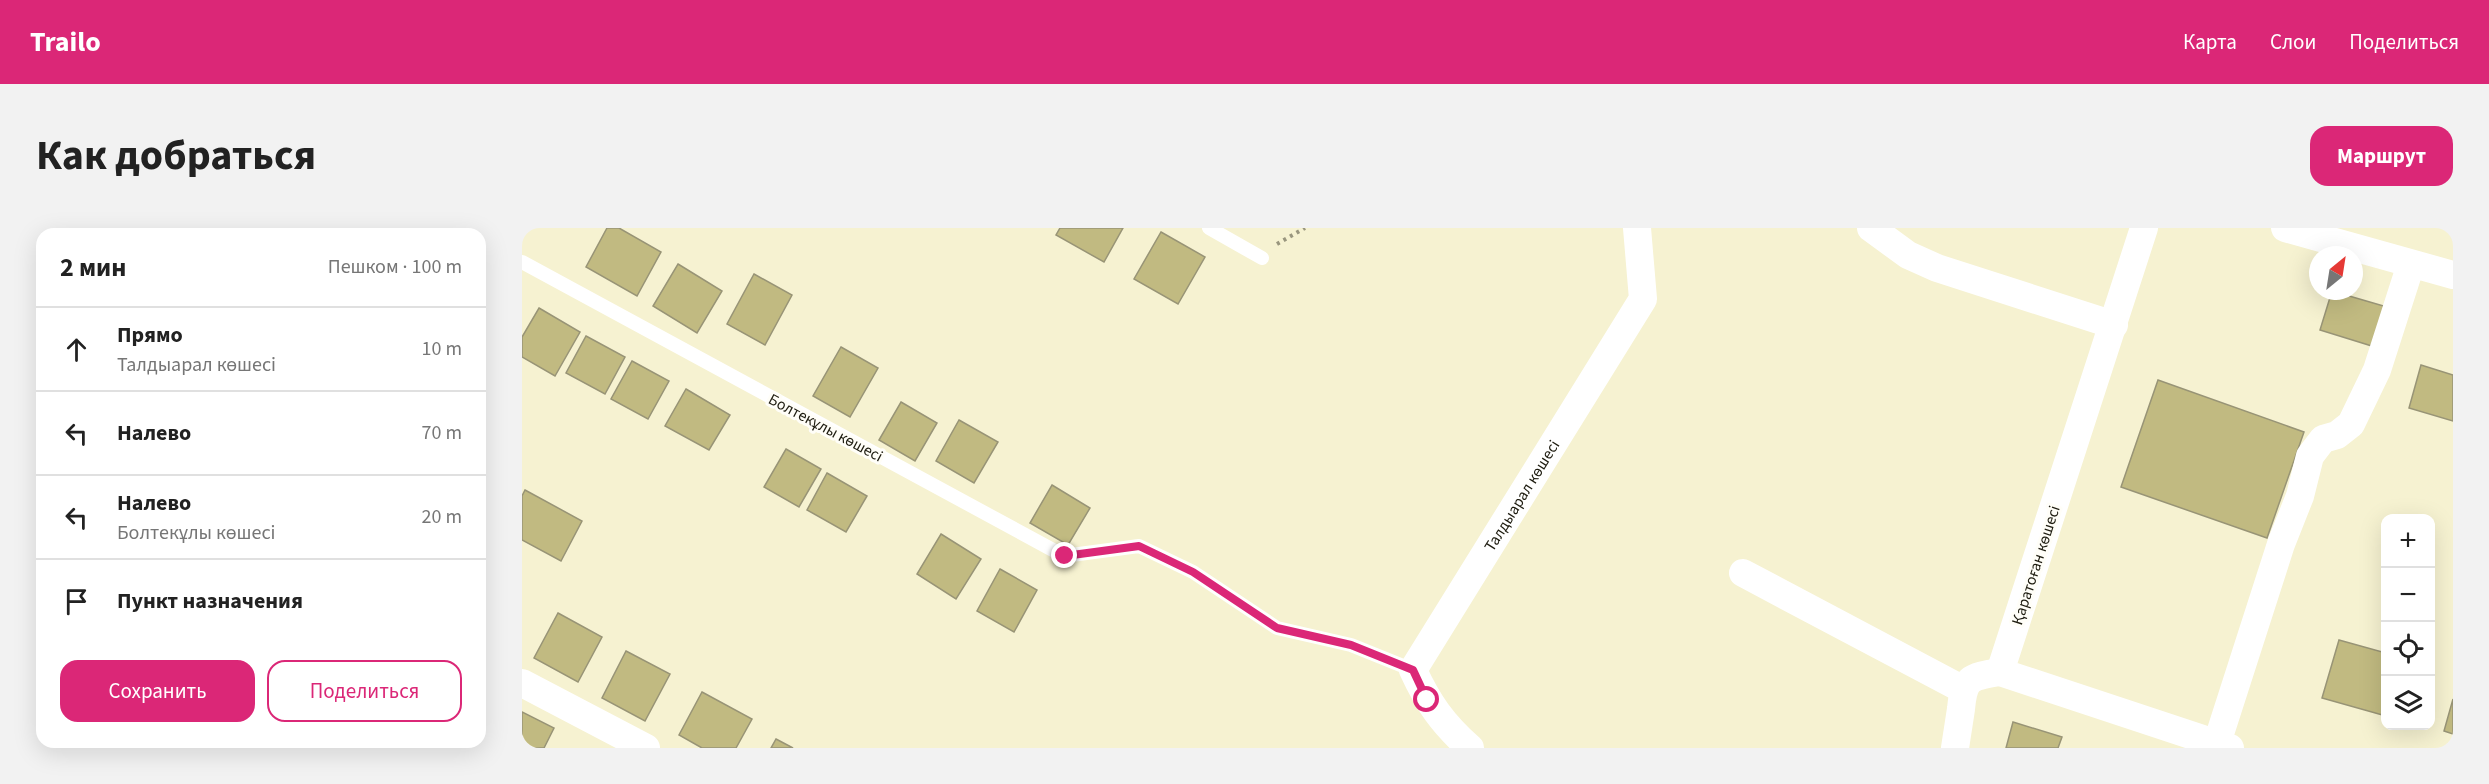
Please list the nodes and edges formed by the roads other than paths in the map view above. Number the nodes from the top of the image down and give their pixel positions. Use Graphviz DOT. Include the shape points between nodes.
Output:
graph roads {
  1 [pos="1209,228"];
  2 [pos="1637,228"];
  3 [pos="1871,228"];
  4 [pos="2144,228"];
  5 [pos="2285,228"];
  6 [pos="1262,258"];
  7 [pos="522,262"];
  8 [pos="2411,264"];
  9 [pos="2453,275"];
  10 [pos="2114,325"];
  11 [pos="1743,573"];
  12 [pos="1413,670"];
  13 [pos="2000,672"];
  14 [pos="522,683"];
  15 [pos="1962,689"];
  16 [pos="2223,746"];
  17 [pos="646,748"];
  18 [pos="1470,748"];
  19 [pos="1954,748"];
  1 -- 6 [label="lane"];
  2 -- 12 [label="street, Талдыарал көшесі" via="1643,299"];
  3 -- 10 [label="street" via="1908,255 1937,268"];
  4 -- 10 [label="street, Қаратоған көшесі"];
  5 -- 8 [label="street"];
  7 -- 12 [label="lane, Болтекұлы көшесі" via="1065,556 1139,546 1193,572 1277,628 1351,645"];
  8 -- 9 [label="street"];
  8 -- 16 [label="street" via="2377,370 2351,424 2337,435 2323,439 2310,456"];
  10 -- 13 [label="street, Қаратоған көшесі"];
  11 -- 15 [label="street"];
  12 -- 18 [label="street" via="1427,700 1448,728"];
  13 -- 15 [label="street" via="1980,675"];
  13 -- 16 [label="street"];
  14 -- 17 [label="street"];
  15 -- 19 [label="street"];
}
